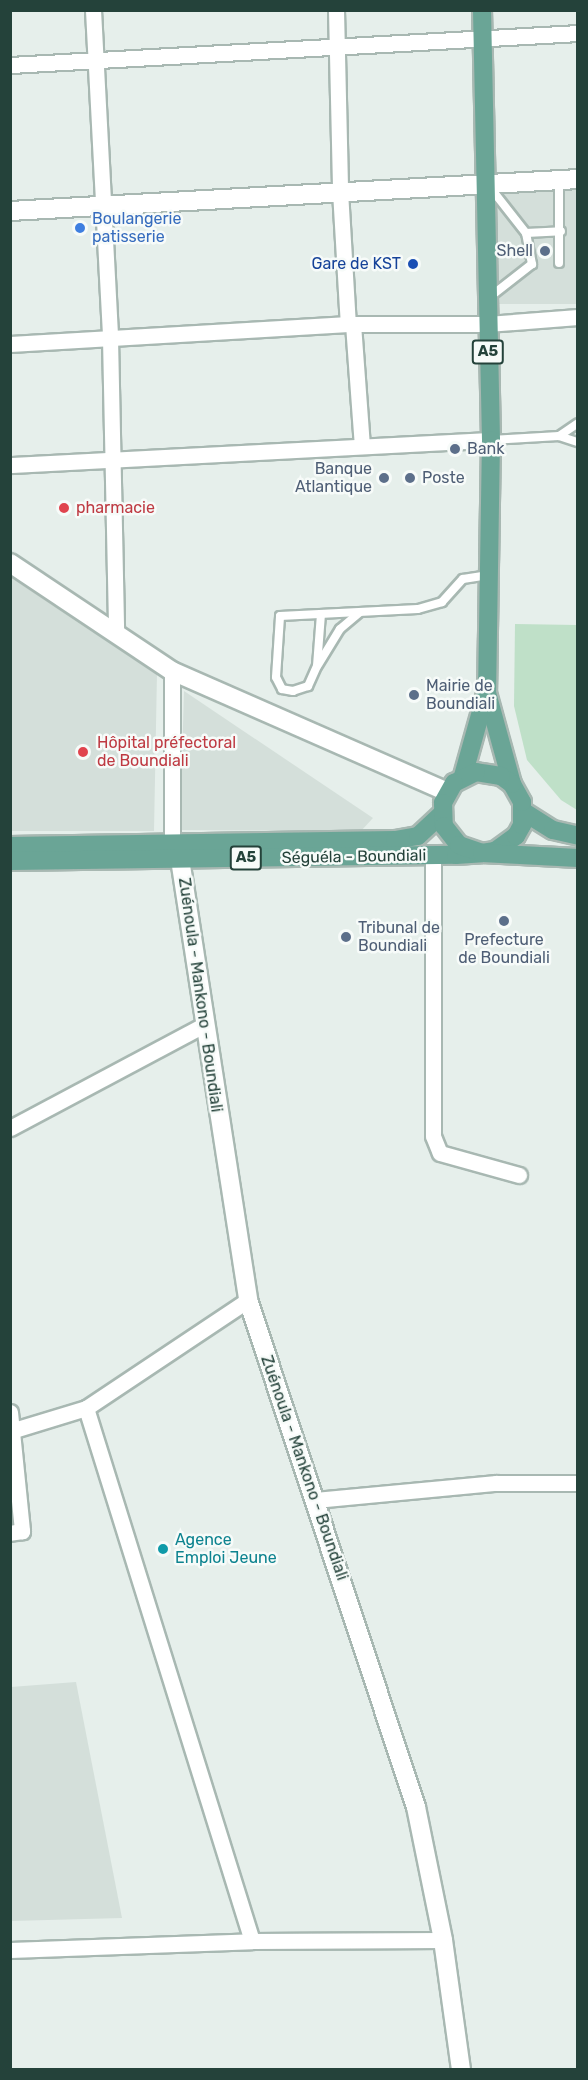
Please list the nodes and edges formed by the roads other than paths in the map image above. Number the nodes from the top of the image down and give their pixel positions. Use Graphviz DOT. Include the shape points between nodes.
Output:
graph roads {
  1 [pos="93,10"];
  2 [pos="336,10"];
  3 [pos="482,10"];
  4 [pos="578,33"];
  5 [pos="483,39"];
  6 [pos="337,48"];
  7 [pos="94,61"];
  8 [pos="10,65"];
  9 [pos="559,179"];
  10 [pos="578,179"];
  11 [pos="487,184"];
  12 [pos="340,191"];
  13 [pos="103,204"];
  14 [pos="10,211"];
  15 [pos="561,231"];
  16 [pos="526,233"];
  17 [pos="559,263"];
  18 [pos="487,299"];
  19 [pos="578,317"];
  20 [pos="351,324"];
  21 [pos="488,324"];
  22 [pos="110,338"];
  23 [pos="10,344"];
  24 [pos="578,423"];
  25 [pos="559,436"];
  26 [pos="491,440"];
  27 [pos="578,442"];
  28 [pos="362,446"];
  29 [pos="112,458"];
  30 [pos="10,465"];
  31 [pos="10,563"];
  32 [pos="489,575"];
  33 [pos="360,612"];
  34 [pos="321,614"];
  35 [pos="116,634"];
  36 [pos="317,666"];
  37 [pos="171,671"];
  38 [pos="487,693"];
  39 [pos="463,776"];
  40 [pos="512,784"];
  41 [pos="447,792"];
  42 [pos="524,812"];
  43 [pos="442,814"];
  44 [pos="578,836"];
  45 [pos="10,846"];
  46 [pos="177,851"];
  47 [pos="482,853"];
  48 [pos="433,856"];
  49 [pos="578,858"];
  50 [pos="10,861"];
  51 [pos="202,1026"];
  52 [pos="10,1128"];
  53 [pos="519,1175"];
  54 [pos="248,1300"];
  55 [pos="86,1408"];
  56 [pos="10,1412"];
  57 [pos="14,1430"];
  58 [pos="578,1483"];
  59 [pos="315,1500"];
  60 [pos="10,1533"];
  61 [pos="443,1940"];
  62 [pos="252,1941"];
  63 [pos="10,1950"];
  64 [pos="461,2070"];
  1 -- 7 [label="street"];
  2 -- 6 [label="street"];
  3 -- 5 [label="main road, A5"];
  4 -- 5 [label="street"];
  5 -- 6 [label="street"];
  5 -- 11 [label="main road, A5"];
  6 -- 7 [label="street"];
  6 -- 12 [label="street"];
  7 -- 8 [label="street"];
  7 -- 13 [label="street"];
  9 -- 10 [label="main road"];
  9 -- 11 [label="main road"];
  9 -- 15 [label="lane"];
  11 -- 12 [label="main road"];
  11 -- 16 [label="lane"];
  11 -- 18 [label="main road, A5"];
  12 -- 13 [label="main road"];
  12 -- 20 [label="street"];
  13 -- 14 [label="main road"];
  13 -- 22 [label="street"];
  15 -- 16 [label="lane"];
  15 -- 17 [label="lane"];
  16 -- 18 [label="lane" via="532,264"];
  18 -- 21 [label="main road, A5"];
  19 -- 21 [label="street"];
  20 -- 21 [label="street"];
  20 -- 22 [label="street"];
  20 -- 28 [label="street"];
  21 -- 26 [label="main road, A5"];
  22 -- 23 [label="street"];
  22 -- 29 [label="street"];
  24 -- 25 [label="lane"];
  25 -- 26 [label="lane"];
  25 -- 27 [label="lane"];
  26 -- 28 [label="street"];
  26 -- 32 [label="main road, A5"];
  28 -- 29 [label="street"];
  29 -- 30 [label="street"];
  29 -- 35 [label="street"];
  31 -- 35 [label="main road"];
  32 -- 33 [label="lane" via="463,579 442,602 418,609"];
  32 -- 38 [label="main road, A5"];
  33 -- 34 [label="lane"];
  33 -- 36 [label="lane" via="340,629"];
  34 -- 36 [label="lane"];
  34 -- 36 [label="lane" via="280,616 276,677 282,689 293,691 308,686"];
  35 -- 37 [label="main road"];
  37 -- 41 [label="main road"];
  37 -- 46 [label="street"];
  38 -- 39 [label="main road, A5"];
  38 -- 40 [label="main road, A5"];
  39 -- 40 [label="main road" via="489,772"];
  39 -- 41 [label="main road"];
  40 -- 42 [label="main road"];
  41 -- 43 [label="main road"];
  42 -- 44 [label="main road" via="553,830"];
  42 -- 47 [label="main road, Séguéla - Boundiali" via="522,825 511,841 495,851"];
  43 -- 46 [label="main road, Séguéla - Boundiali / A5" via="418,836 395,840"];
  43 -- 47 [label="main road" via="450,837 470,851"];
  45 -- 46 [label="main road, Séguéla - Boundiali / A5"];
  46 -- 48 [label="main road, Séguéla - Boundiali / A5"];
  46 -- 50 [label="main road, Séguéla - Boundiali / A5"];
  46 -- 51 [label="main road, Zuénoula - Mankono - Boundiali"];
  47 -- 48 [label="main road, Séguéla - Boundiali / A5"];
  47 -- 49 [label="main road"];
  48 -- 53 [label="street" via="433,1136 440,1153"];
  51 -- 52 [label="street"];
  51 -- 54 [label="main road, Zuénoula - Mankono - Boundiali"];
  54 -- 55 [label="street"];
  54 -- 59 [label="main road, Zuénoula - Mankono - Boundiali"];
  55 -- 57 [label="street"];
  55 -- 62 [label="street"];
  56 -- 57 [label="street"];
  57 -- 60 [label="street" via="22,1531"];
  58 -- 59 [label="street" via="496,1483"];
  59 -- 61 [label="main road, Zuénoula - Mankono - Boundiali" via="416,1807"];
  61 -- 62 [label="street"];
  61 -- 64 [label="main road, Zuénoula - Mankono - Boundiali"];
  62 -- 63 [label="street"];
}
